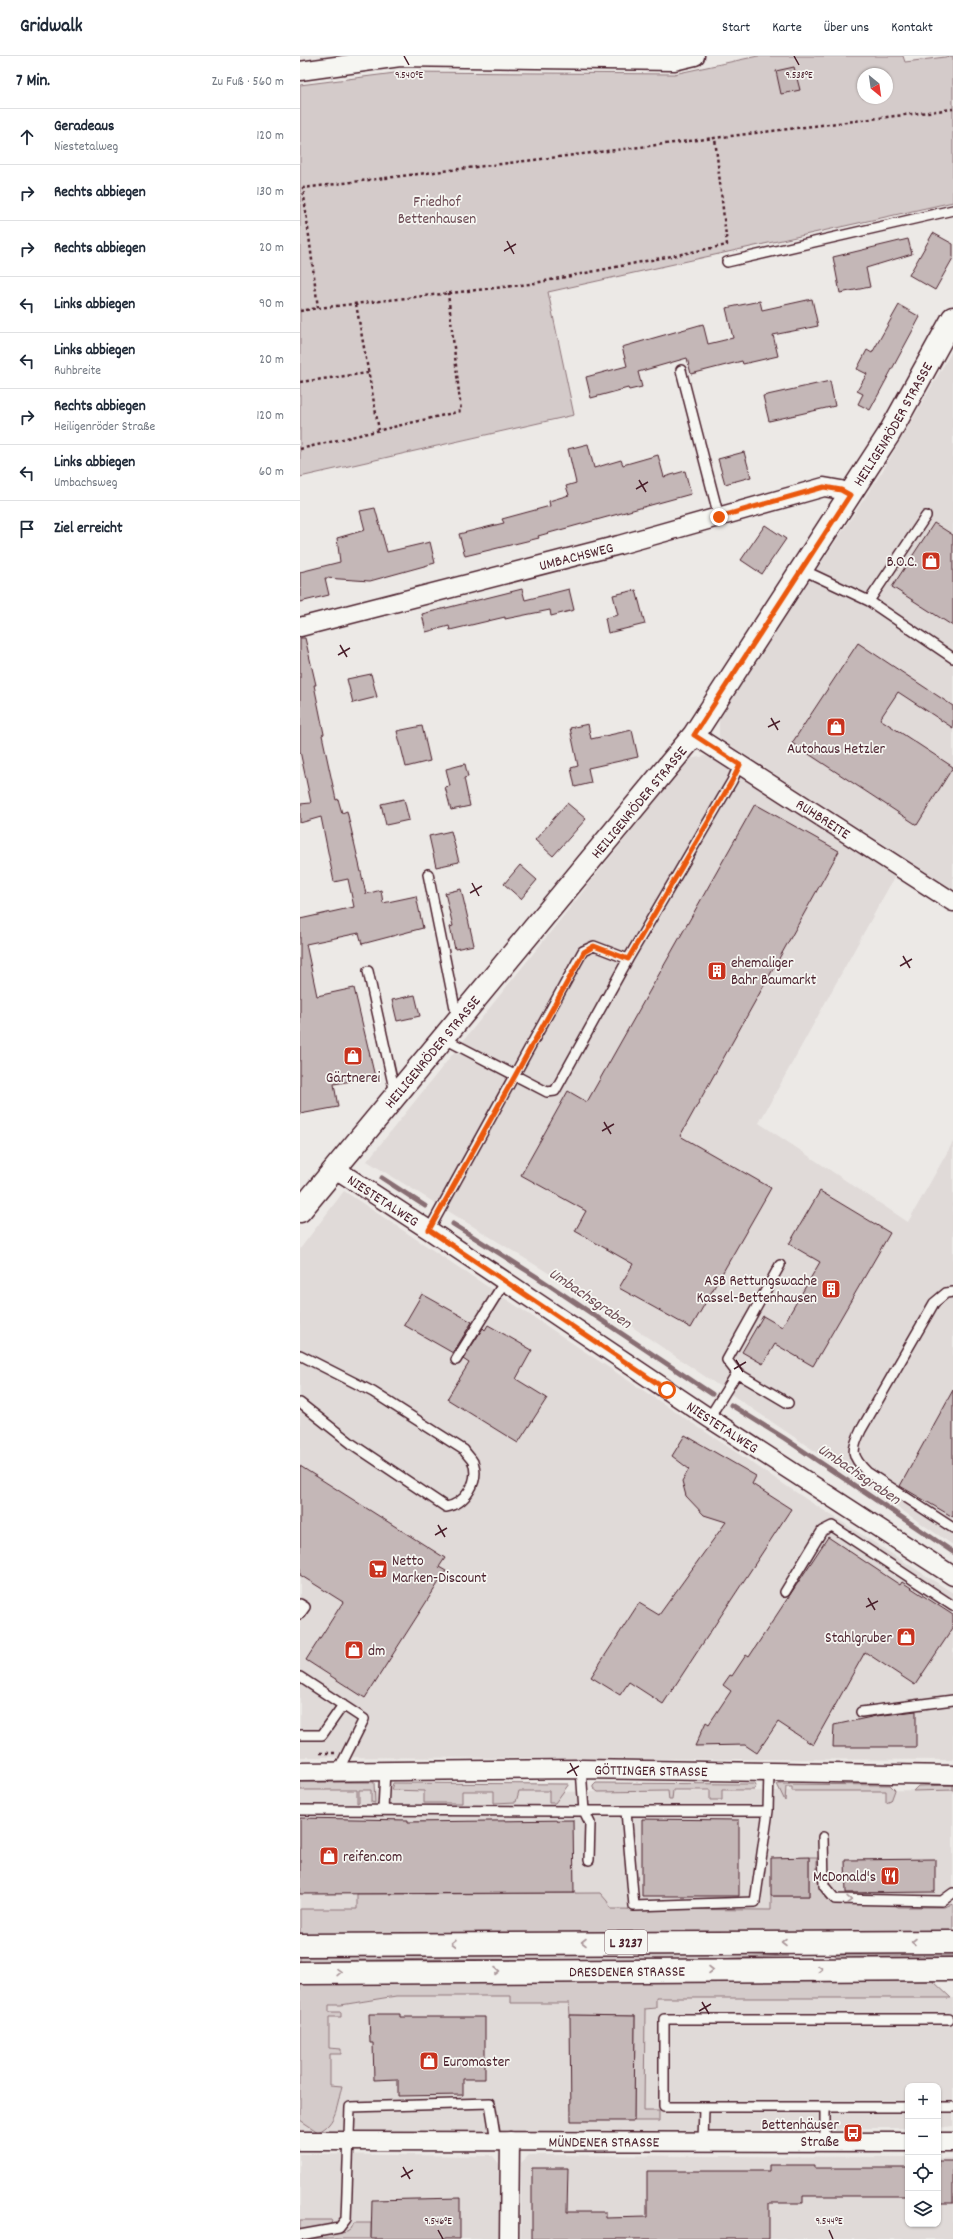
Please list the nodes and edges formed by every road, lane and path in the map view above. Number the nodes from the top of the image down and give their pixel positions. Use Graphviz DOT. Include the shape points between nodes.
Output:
graph roads {
  1 [pos="695,56"];
  2 [pos="300,71"];
  3 [pos="953,109"];
  4 [pos="714,138"];
  5 [pos="953,210"];
  6 [pos="727,262"];
  7 [pos="448,293"];
  8 [pos="356,304"];
  9 [pos="318,308"];
  10 [pos="300,311"];
  11 [pos="953,318"];
  12 [pos="681,370"];
  13 [pos="368,373"];
  14 [pos="300,382"];
  15 [pos="379,430"];
  16 [pos="300,449"];
  17 [pos="850,495"];
  18 [pos="926,516"];
  19 [pos="719,517"];
  20 [pos="801,569"];
  21 [pos="869,600"];
  22 [pos="300,627"];
  23 [pos="953,658"];
  24 [pos="694,735"];
  25 [pos="740,765"];
  26 [pos="428,874"];
  27 [pos="953,902"];
  28 [pos="628,959"];
  29 [pos="368,971"];
  30 [pos="457,1019"];
  31 [pos="442,1037"];
  32 [pos="517,1075"];
  33 [pos="395,1094"];
  34 [pos="334,1168"];
  35 [pos="300,1211"];
  36 [pos="429,1230"];
  37 [pos="780,1265"];
  38 [pos="505,1281"];
  39 [pos="953,1292"];
  40 [pos="300,1355"];
  41 [pos="456,1360"];
  42 [pos="737,1372"];
  43 [pos="300,1403"];
  44 [pos="788,1403"];
  45 [pos="709,1418"];
  46 [pos="953,1528"];
  47 [pos="953,1576"];
  48 [pos="784,1592"];
  49 [pos="300,1604"];
  50 [pos="953,1606"];
  51 [pos="300,1614"];
  52 [pos="300,1676"];
  53 [pos="953,1700"];
  54 [pos="343,1705"];
  55 [pos="861,1712"];
  56 [pos="300,1735"];
  57 [pos="581,1769"];
  58 [pos="338,1771"];
  59 [pos="385,1771"];
  60 [pos="300,1772"];
  61 [pos="769,1772"];
  62 [pos="953,1775"];
  63 [pos="300,1810"];
  64 [pos="383,1810"];
  65 [pos="584,1811"];
  66 [pos="626,1811"];
  67 [pos="768,1811"];
  68 [pos="823,1837"];
  69 [pos="589,1860"];
  70 [pos="953,1893"];
  71 [pos="953,1942"];
  72 [pos="300,1945"];
  73 [pos="953,1969"];
  74 [pos="300,1973"];
  75 [pos="949,2019"];
  76 [pos="905,2107"];
  77 [pos="941,2107"];
  78 [pos="953,2107"];
  79 [pos="704,2108"];
  80 [pos="825,2108"];
  81 [pos="300,2141"];
  82 [pos="349,2141"];
  83 [pos="503,2141"];
  84 [pos="703,2142"];
  85 [pos="825,2142"];
  86 [pos="905,2142"];
  87 [pos="941,2142"];
  88 [pos="953,2142"];
  89 [pos="300,2235"];
  90 [pos="509,2239"];
  1 -- 2 [label="street" via="674,61 400,57"];
  3 -- 4 [label="path"];
  4 -- 7 [label="path" via="728,245 530,284"];
  4 -- 9 [label="path" via="303,188"];
  5 -- 6 [label="lane"];
  7 -- 8 [label="path"];
  7 -- 15 [label="path" via="461,411"];
  8 -- 9 [label="path"];
  8 -- 13 [label="path"];
  9 -- 10 [label="path"];
  11 -- 17 [label="main road, HEILIGENRÖDER STRASSE" via="889,434"];
  12 -- 19 [label="lane"];
  13 -- 14 [label="path"];
  13 -- 15 [label="path"];
  15 -- 16 [label="path"];
  17 -- 19 [label="street, UMBACHSWEG" via="841,490 824,487"];
  17 -- 20 [label="main road, HEILIGENRÖDER STRASSE"];
  18 -- 21 [label="lane"];
  19 -- 22 [label="street, UMBACHSWEG"];
  20 -- 21 [label="lane"];
  20 -- 24 [label="main road, HEILIGENRÖDER STRASSE"];
  21 -- 23 [label="lane"];
  24 -- 25 [label="street, RUHBREITE"];
  24 -- 30 [label="main road, HEILIGENRÖDER STRASSE"];
  25 -- 27 [label="street, RUHBREITE"];
  25 -- 28 [label="lane"];
  26 -- 30 [label="lane"];
  28 -- 32 [label="lane" via="594,946 584,952"];
  28 -- 32 [label="lane" via="555,1091 546,1092"];
  29 -- 33 [label="lane"];
  30 -- 31 [label="main road, HEILIGENRÖDER STRASSE"];
  31 -- 32 [label="lane"];
  31 -- 33 [label="main road, HEILIGENRÖDER STRASSE"];
  32 -- 36 [label="lane"];
  33 -- 34 [label="main road, HEILIGENRÖDER STRASSE"];
  34 -- 35 [label="main road, HEILIGENRÖDER STRASSE"];
  34 -- 36 [label="street, NIESTETALWEG"];
  36 -- 38 [label="street, NIESTETALWEG"];
  37 -- 42 [label="lane" via="728,1360"];
  38 -- 41 [label="lane"];
  38 -- 45 [label="street, NIESTETALWEG"];
  39 -- 46 [label="lane" via="946,1293 934,1303 861,1430 854,1443 853,1453 857,1462 867,1472"];
  40 -- 43 [label="lane" via="373,1392 464,1450 473,1462 472,1487 466,1496 452,1506 446,1507 352,1444"];
  42 -- 44 [label="lane"];
  42 -- 45 [label="lane"];
  45 -- 47 [label="street, NIESTETALWEG"];
  48 -- 50 [label="lane" via="822,1531 832,1526"];
  49 -- 51 [label="lane" via="305,1607"];
  52 -- 54 [label="lane"];
  53 -- 55 [label="lane"];
  54 -- 56 [label="lane" via="322,1735"];
  54 -- 58 [label="lane" via="364,1719"];
  57 -- 59 [label="street, GÖTTINGER STRASSE"];
  57 -- 61 [label="street, GÖTTINGER STRASSE"];
  57 -- 65 [label="lane"];
  58 -- 59 [label="street, GÖTTINGER STRASSE"];
  58 -- 60 [label="street, GÖTTINGER STRASSE"];
  59 -- 64 [label="lane"];
  61 -- 62 [label="street, GÖTTINGER STRASSE"];
  61 -- 67 [label="lane"];
  63 -- 64 [label="lane"];
  64 -- 65 [label="lane"];
  65 -- 66 [label="lane"];
  65 -- 69 [label="lane" via="590,1823"];
  66 -- 67 [label="lane"];
  66 -- 67 [label="lane" via="634,1906 754,1902"];
  68 -- 70 [label="lane, one-way" via="824,1886 835,1899 942,1901"];
  71 -- 72 [label="main road, DRESDENER STRASSE / L 3237, one-way"];
  74 -- 73 [label="main road, DRESDENER STRASSE / L 3237, one-way"];
  75 -- 79 [label="lane" via="664,2019 664,2107"];
  76 -- 80 [label="lane"];
  77 -- 78 [label="lane"];
  79 -- 80 [label="lane"];
  79 -- 84 [label="lane"];
  80 -- 85 [label="lane"];
  81 -- 82 [label="street, MÜNDENER STRASSE"];
  82 -- 83 [label="street, MÜNDENER STRASSE"];
  82 -- 83 [label="lane" via="350,2107 490,2103"];
  82 -- 89 [label="lane" via="346,2219 339,2228"];
  83 -- 84 [label="street, MÜNDENER STRASSE"];
  83 -- 90 [label="street"];
  84 -- 85 [label="street, MÜNDENER STRASSE"];
  85 -- 86 [label="street, MÜNDENER STRASSE"];
  87 -- 88 [label="street"];
}
